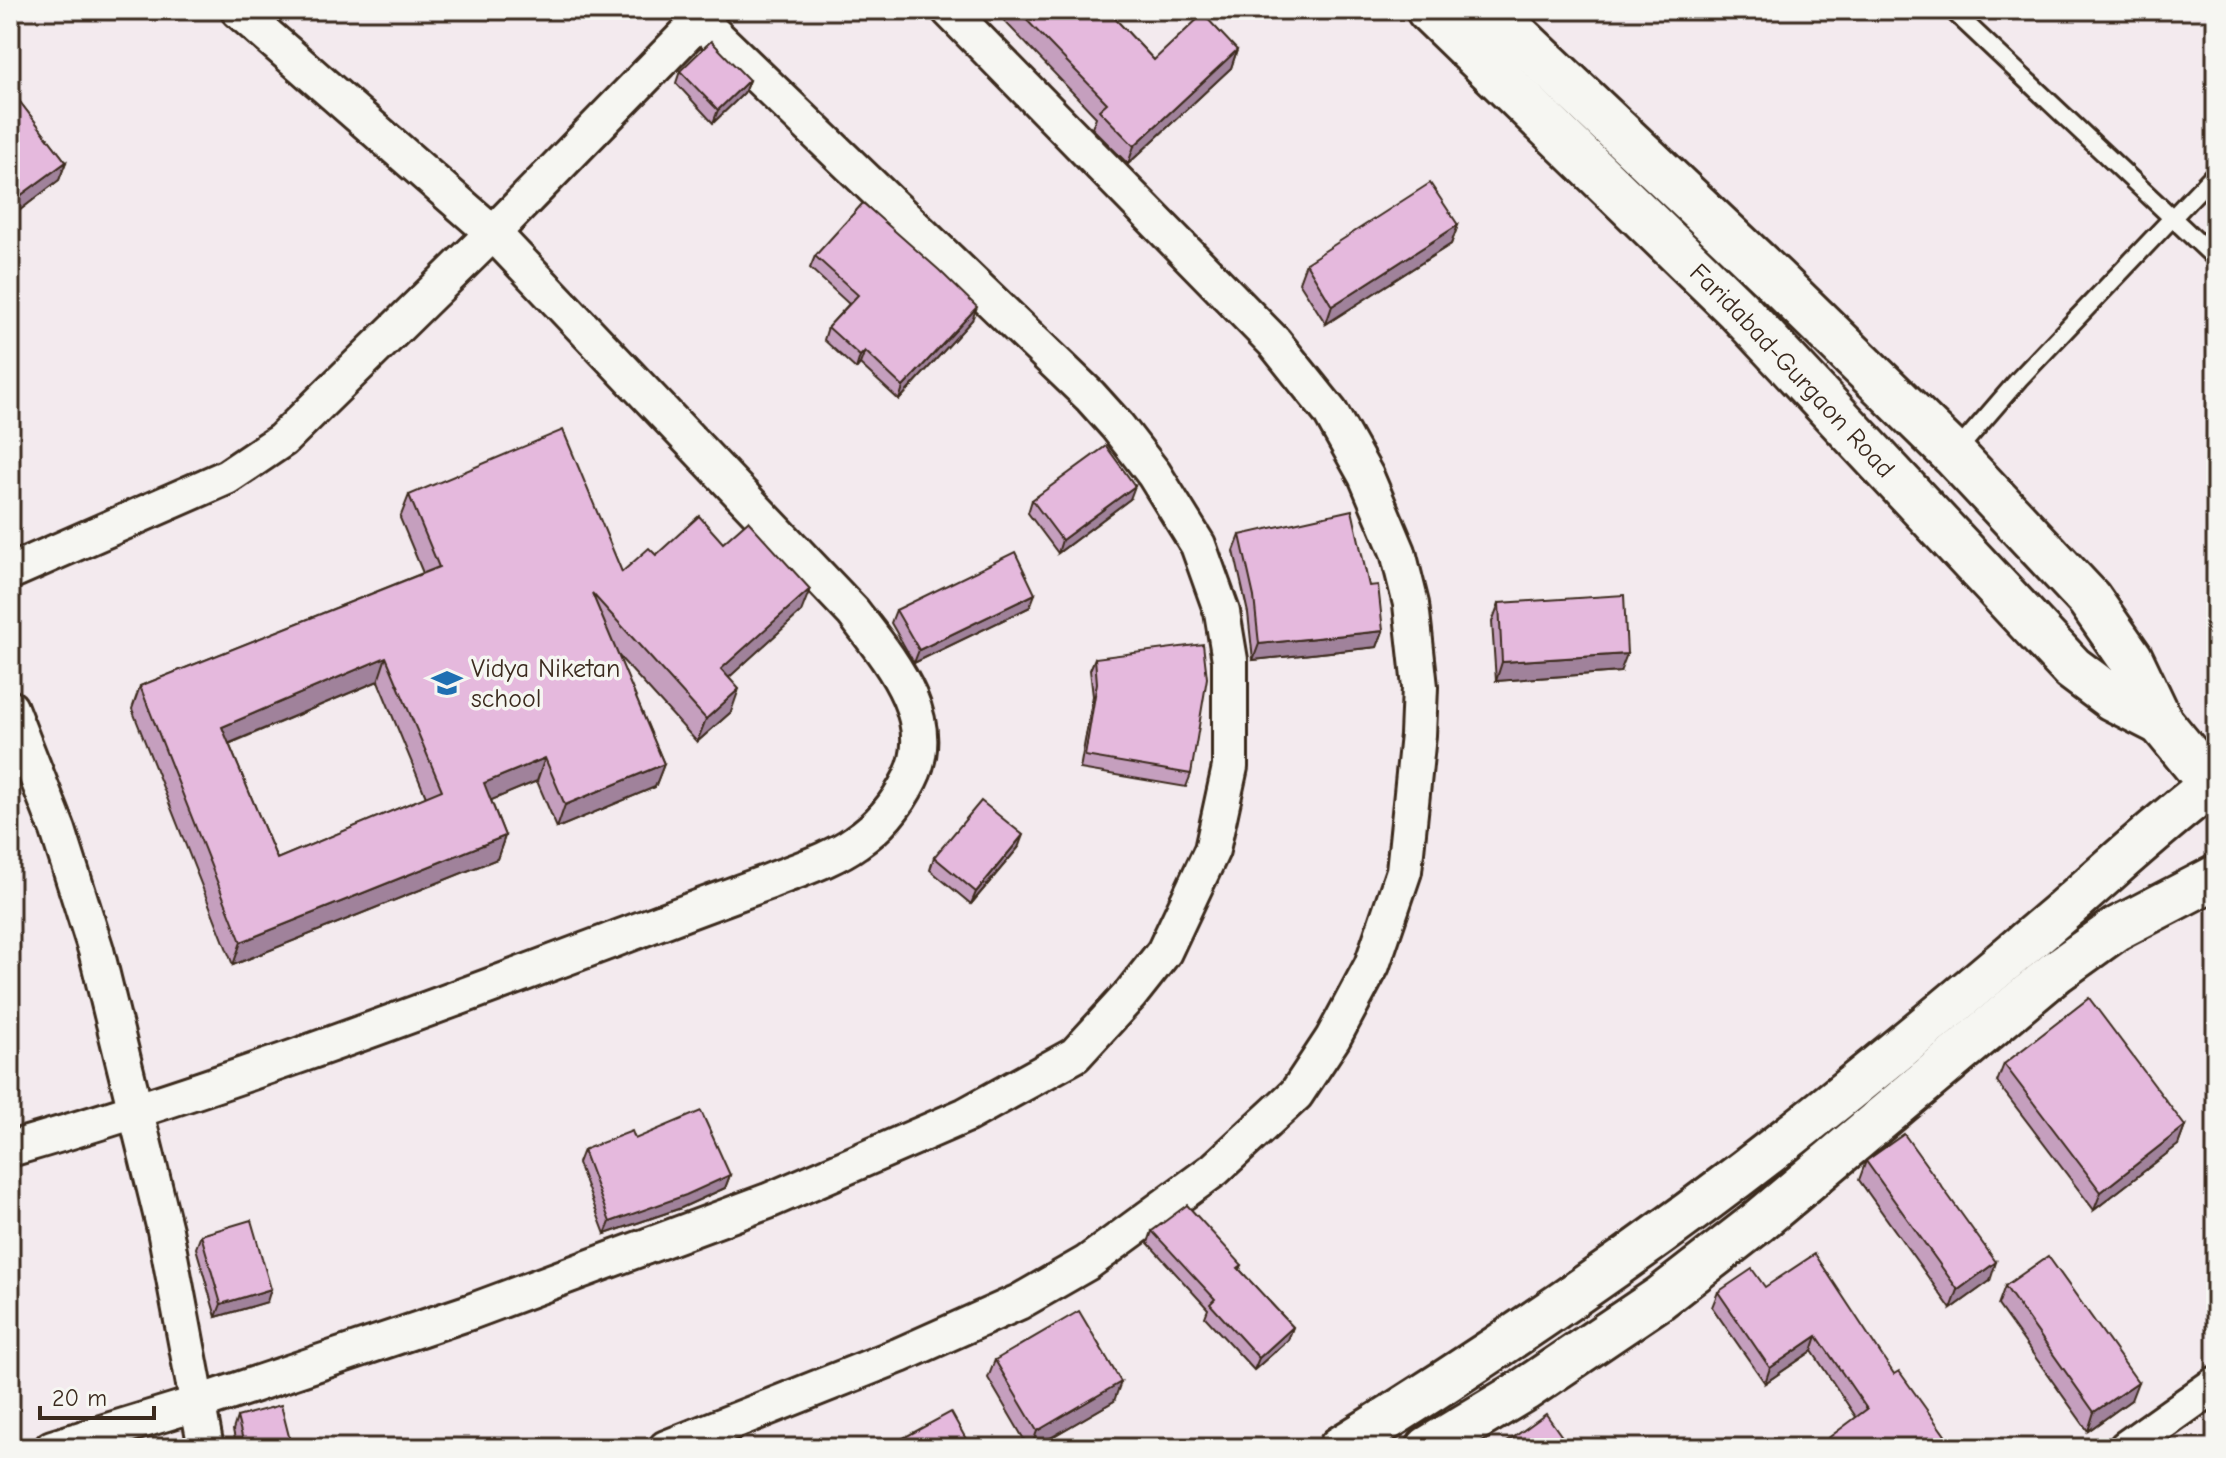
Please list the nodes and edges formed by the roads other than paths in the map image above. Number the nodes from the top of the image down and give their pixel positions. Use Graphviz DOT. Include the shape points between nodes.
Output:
graph roads {
  1 [pos="238,10"];
  2 [pos="949,10"];
  3 [pos="1429,10"];
  4 [pos="1490,10"];
  5 [pos="1952,10"];
  6 [pos="700,14"];
  7 [pos="2216,172"];
  8 [pos="2172,217"];
  9 [pos="493,233"];
  10 [pos="2216,259"];
  11 [pos="1954,455"];
  12 [pos="10,572"];
  13 [pos="10,708"];
  14 [pos="2161,723"];
  15 [pos="2214,787"];
  16 [pos="2216,877"];
  17 [pos="136,1113"];
  18 [pos="10,1149"];
  19 [pos="2216,1384"];
  20 [pos="199,1403"];
  21 [pos="52,1448"];
  22 [pos="206,1448"];
  23 [pos="666,1448"];
  24 [pos="1340,1448"];
  25 [pos="1428,1448"];
  26 [pos="2126,1448"];
  1 -- 9 [label="street"];
  2 -- 23 [label="street" via="1274,342 1330,412 1366,476 1398,552 1411,604 1420,687 1404,871 1372,965 1333,1038 1296,1094 1215,1169 1087,1263 1019,1302"];
  3 -- 14 [label="main road, Faridabad-Gurgaon Road" via="1737,309 2072,668 2112,698"];
  4 -- 11 [label="main road, Faridabad-Gurgaon Road"];
  5 -- 8 [label="lane"];
  6 -- 9 [label="street"];
  6 -- 20 [label="street" via="1090,396 1154,474 1198,545 1222,612 1230,660 1230,767 1212,850 1164,952 1121,1005 1075,1055 980,1108 753,1206 470,1312"];
  7 -- 8 [label="lane"];
  8 -- 10 [label="lane"];
  8 -- 11 [label="lane"];
  9 -- 12 [label="street" via="255,461"];
  9 -- 17 [label="street" via="853,612 897,670 913,705 921,745 912,777 891,813 854,844 794,872"];
  11 -- 14 [label="main road, Faridabad-Gurgaon Road" via="2089,599 2130,658"];
  13 -- 17 [label="street" via="92,935"];
  14 -- 15 [label="main road, Faridabad-Gurgaon Road"];
  15 -- 24 [label="street" via="2155,828 2051,921 1708,1198 1538,1321"];
  16 -- 25 [label="street" via="2116,929 2056,972 1660,1298"];
  17 -- 18 [label="street"];
  17 -- 20 [label="street"];
  19 -- 26 [label="street"];
  20 -- 21 [label="street"];
  20 -- 22 [label="street"];
}
